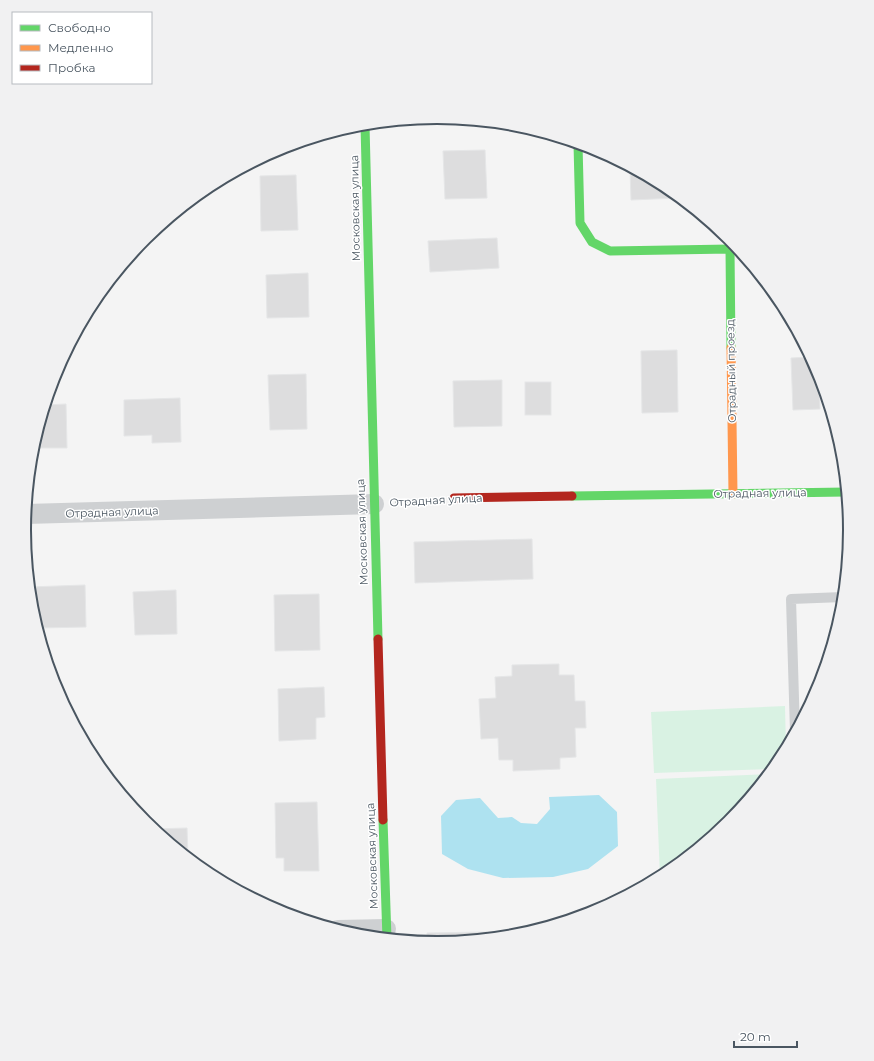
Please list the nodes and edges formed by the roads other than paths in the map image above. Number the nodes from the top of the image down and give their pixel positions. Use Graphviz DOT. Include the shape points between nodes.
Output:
graph roads {
  1 [pos="365,131"];
  2 [pos="578,150"];
  3 [pos="729,248"];
  4 [pos="733,253"];
  5 [pos="841,492"];
  6 [pos="733,494"];
  7 [pos="454,498"];
  8 [pos="374,504"];
  9 [pos="32,514"];
  10 [pos="837,597"];
  11 [pos="796,721"];
  12 [pos="387,934"];
  1 -- 8 [label="street, Московская улица"];
  2 -- 3 [label="street, Отрадный проезд" via="580,223 592,242 610,251"];
  4 -- 6 [label="street, Отрадный проезд"];
  5 -- 6 [label="street, Отрадная улица"];
  6 -- 7 [label="street, Отрадная улица"];
  8 -- 9 [label="street, Отрадная улица"];
  8 -- 12 [label="street, Московская улица"];
  10 -- 11 [label="lane" via="791,599"];
}
